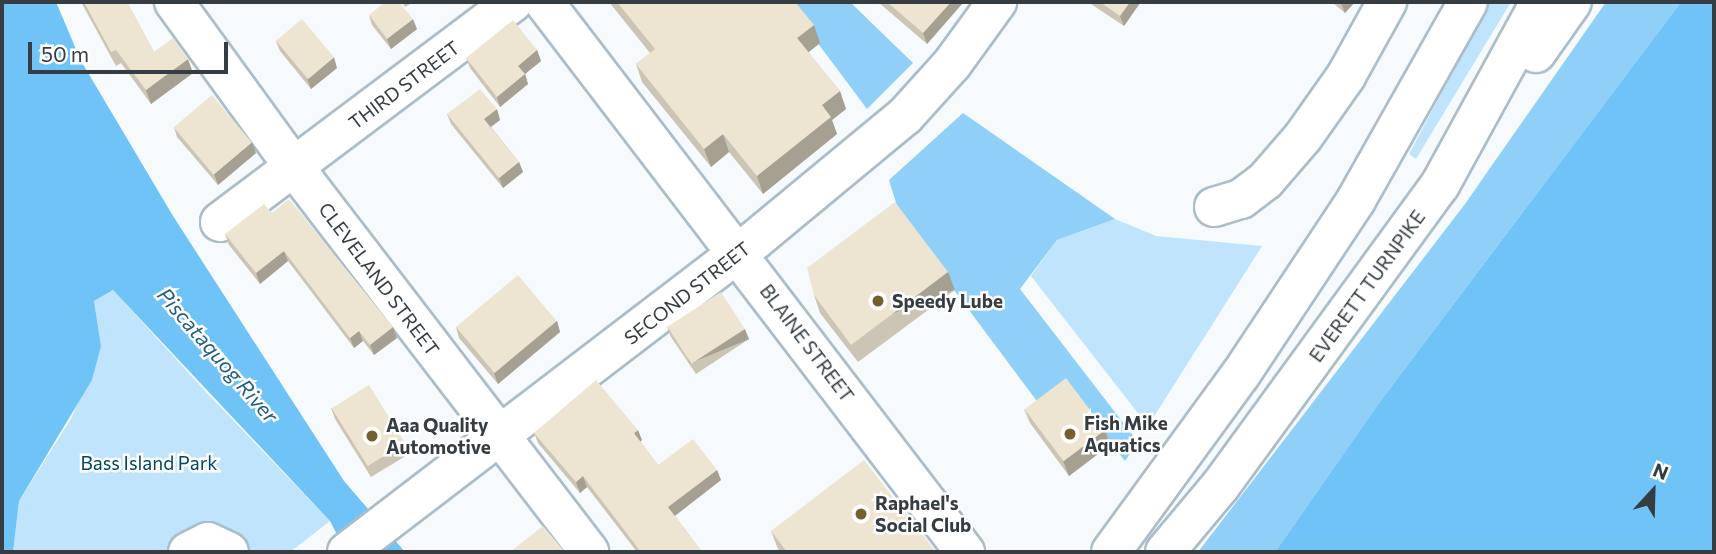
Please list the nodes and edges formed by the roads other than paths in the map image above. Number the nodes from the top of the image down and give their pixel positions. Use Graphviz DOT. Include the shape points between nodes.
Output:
graph roads {
  1 [pos="174,2"];
  2 [pos="513,2"];
  3 [pos="544,2"];
  4 [pos="997,2"];
  5 [pos="1387,2"];
  6 [pos="1447,2"];
  7 [pos="1468,2"];
  8 [pos="1540,2"];
  9 [pos="1572,2"];
  10 [pos="294,167"];
  11 [pos="1440,185"];
  12 [pos="1356,200"];
  13 [pos="1214,207"];
  14 [pos="220,222"];
  15 [pos="739,252"];
  16 [pos="500,437"];
  17 [pos="188,552"];
  18 [pos="229,552"];
  19 [pos="347,552"];
  20 [pos="589,552"];
  21 [pos="965,552"];
  22 [pos="1111,552"];
  23 [pos="1165,552"];
  1 -- 10 [label="main road, CLEVELAND STREET"];
  2 -- 10 [label="main road, THIRD STREET"];
  3 -- 15 [label="main road, BLAINE STREET"];
  4 -- 15 [label="main road, SECOND STREET" via="952,64 905,116"];
  5 -- 13 [label="main road" via="1346,76 1303,137 1265,181 1241,199"];
  6 -- 12 [label="main road"];
  7 -- 12 [label="main road"];
  8 -- 11 [label="main road, EVERETT TURNPIKE"];
  9 -- 11 [label="main road"];
  10 -- 14 [label="main road, THIRD STREET"];
  10 -- 16 [label="main road, CLEVELAND STREET"];
  11 -- 23 [label="main road, EVERETT TURNPIKE" via="1221,485"];
  12 -- 22 [label="main road" via="1241,374"];
  15 -- 16 [label="main road, SECOND STREET"];
  15 -- 21 [label="main road, BLAINE STREET"];
  16 -- 19 [label="main road, SECOND STREET"];
  16 -- 20 [label="main road, CLEVELAND STREET"];
  17 -- 18 [label="main road" via="208,542"];
}
